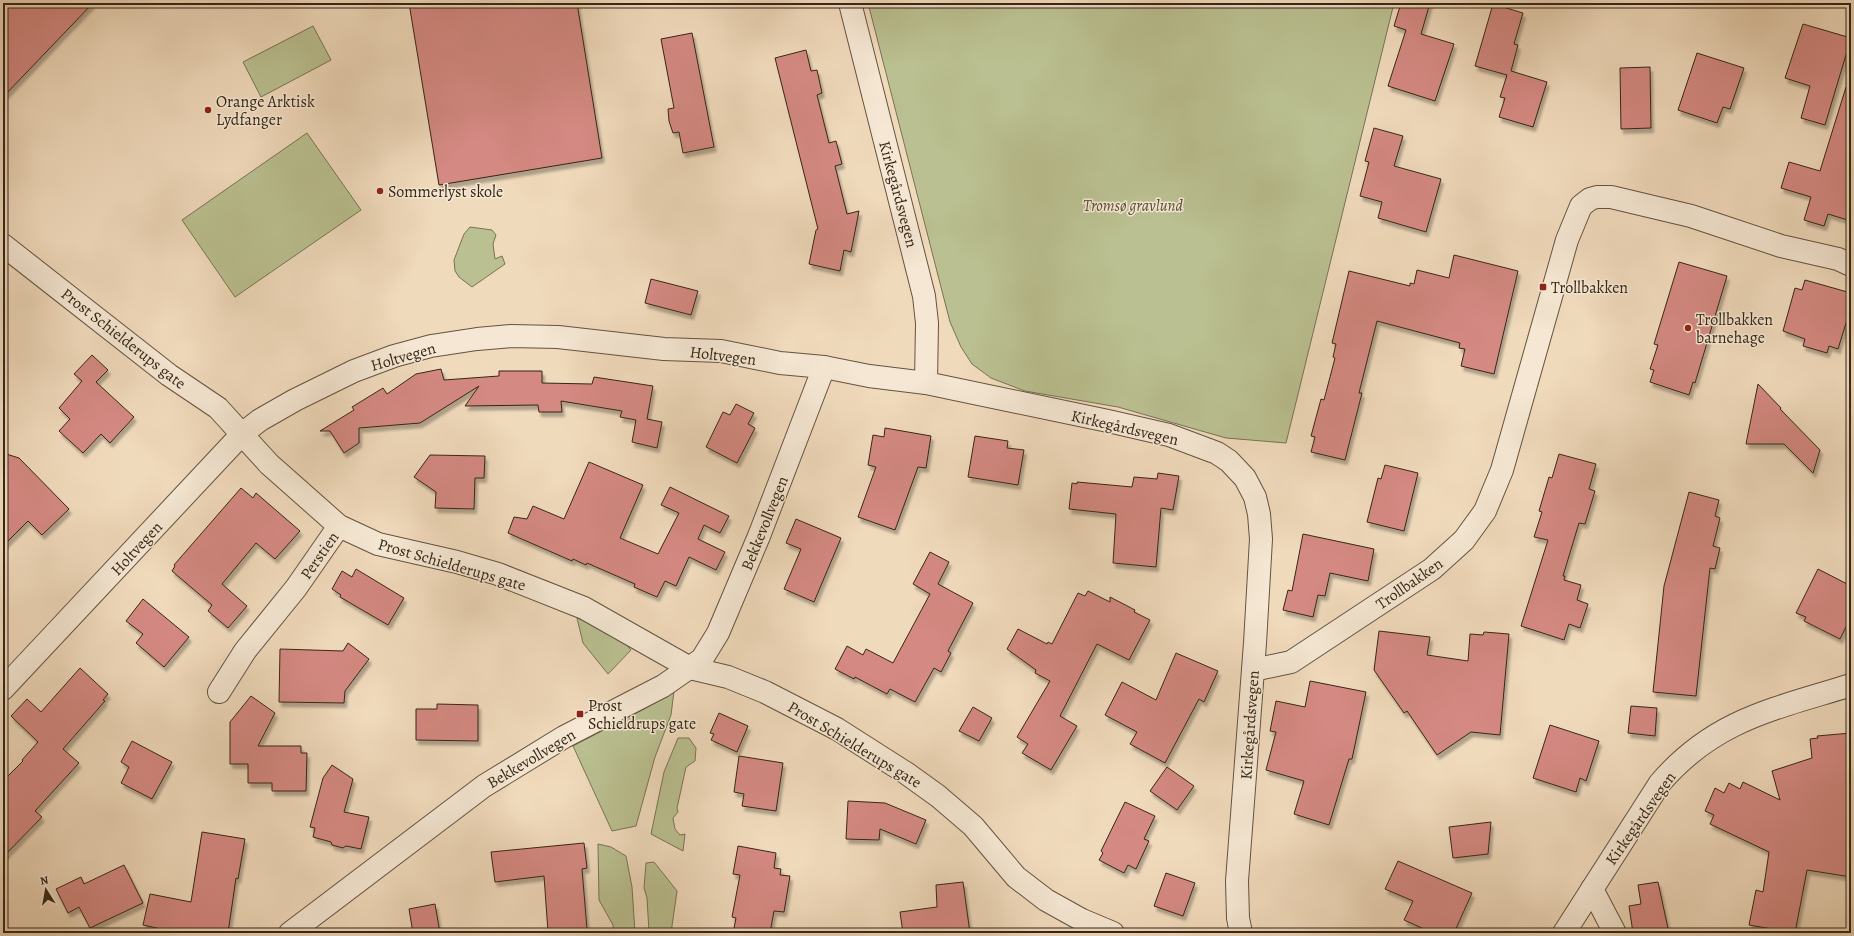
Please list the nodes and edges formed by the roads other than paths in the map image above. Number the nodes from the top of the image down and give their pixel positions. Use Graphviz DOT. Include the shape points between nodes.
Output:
graph roads {
  1 [pos="850,3"];
  2 [pos="3,244"];
  3 [pos="1851,265"];
  4 [pos="824,367"];
  5 [pos="926,383"];
  6 [pos="242,434"];
  7 [pos="340,526"];
  8 [pos="690,668"];
  9 [pos="1253,670"];
  10 [pos="1851,685"];
  11 [pos="3,689"];
  12 [pos="219,692"];
  13 [pos="1592,889"];
  14 [pos="290,933"];
  15 [pos="1113,933"];
  16 [pos="1241,933"];
  17 [pos="1564,933"];
  18 [pos="1615,933"];
  1 -- 5 [label="street, Kirkegårdsvegen" via="924,296 927,323"];
  2 -- 6 [label="street, Prost Schielderups gate" via="169,375 218,408"];
  3 -- 9 [label="street, Trollbakken" via="1781,246 1691,216 1611,197 1590,199 1581,206 1567,240 1502,470 1485,511 1464,540 1432,569 1291,662"];
  4 -- 5 [label="street, Holtvegen"];
  4 -- 6 [label="street, Holtvegen" via="780,363 720,351 664,350 558,338 511,336 477,339 431,346 354,371 295,400 260,420"];
  4 -- 8 [label="street, Bekkevollvegen" via="759,536 718,633 702,659"];
  5 -- 9 [label="street, Kirkegårdsvegen" via="1169,435 1229,461 1245,478 1260,514 1261,540"];
  6 -- 7 [label="street, Perstien" via="269,464"];
  6 -- 11 [label="street, Holtvegen"];
  7 -- 8 [label="street, Prost Schielderups gate" via="378,544 498,574 566,600"];
  7 -- 12 [label="street, Perstien" via="296,588 245,651"];
  8 -- 14 [label="street, Bekkevollvegen" via="663,686 564,737 484,786"];
  8 -- 15 [label="street, Prost Schielderups gate" via="728,677 765,692 837,729 938,796 973,826 1007,867 1029,888 1082,920"];
  9 -- 16 [label="street, Kirkegårdsvegen" via="1237,881"];
  10 -- 13 [label="street, Kirkegårdsvegen" via="1750,717 1704,742 1660,783"];
  13 -- 17 [label="street, Kirkegårdsvegen"];
  13 -- 18 [label="street"];
}
